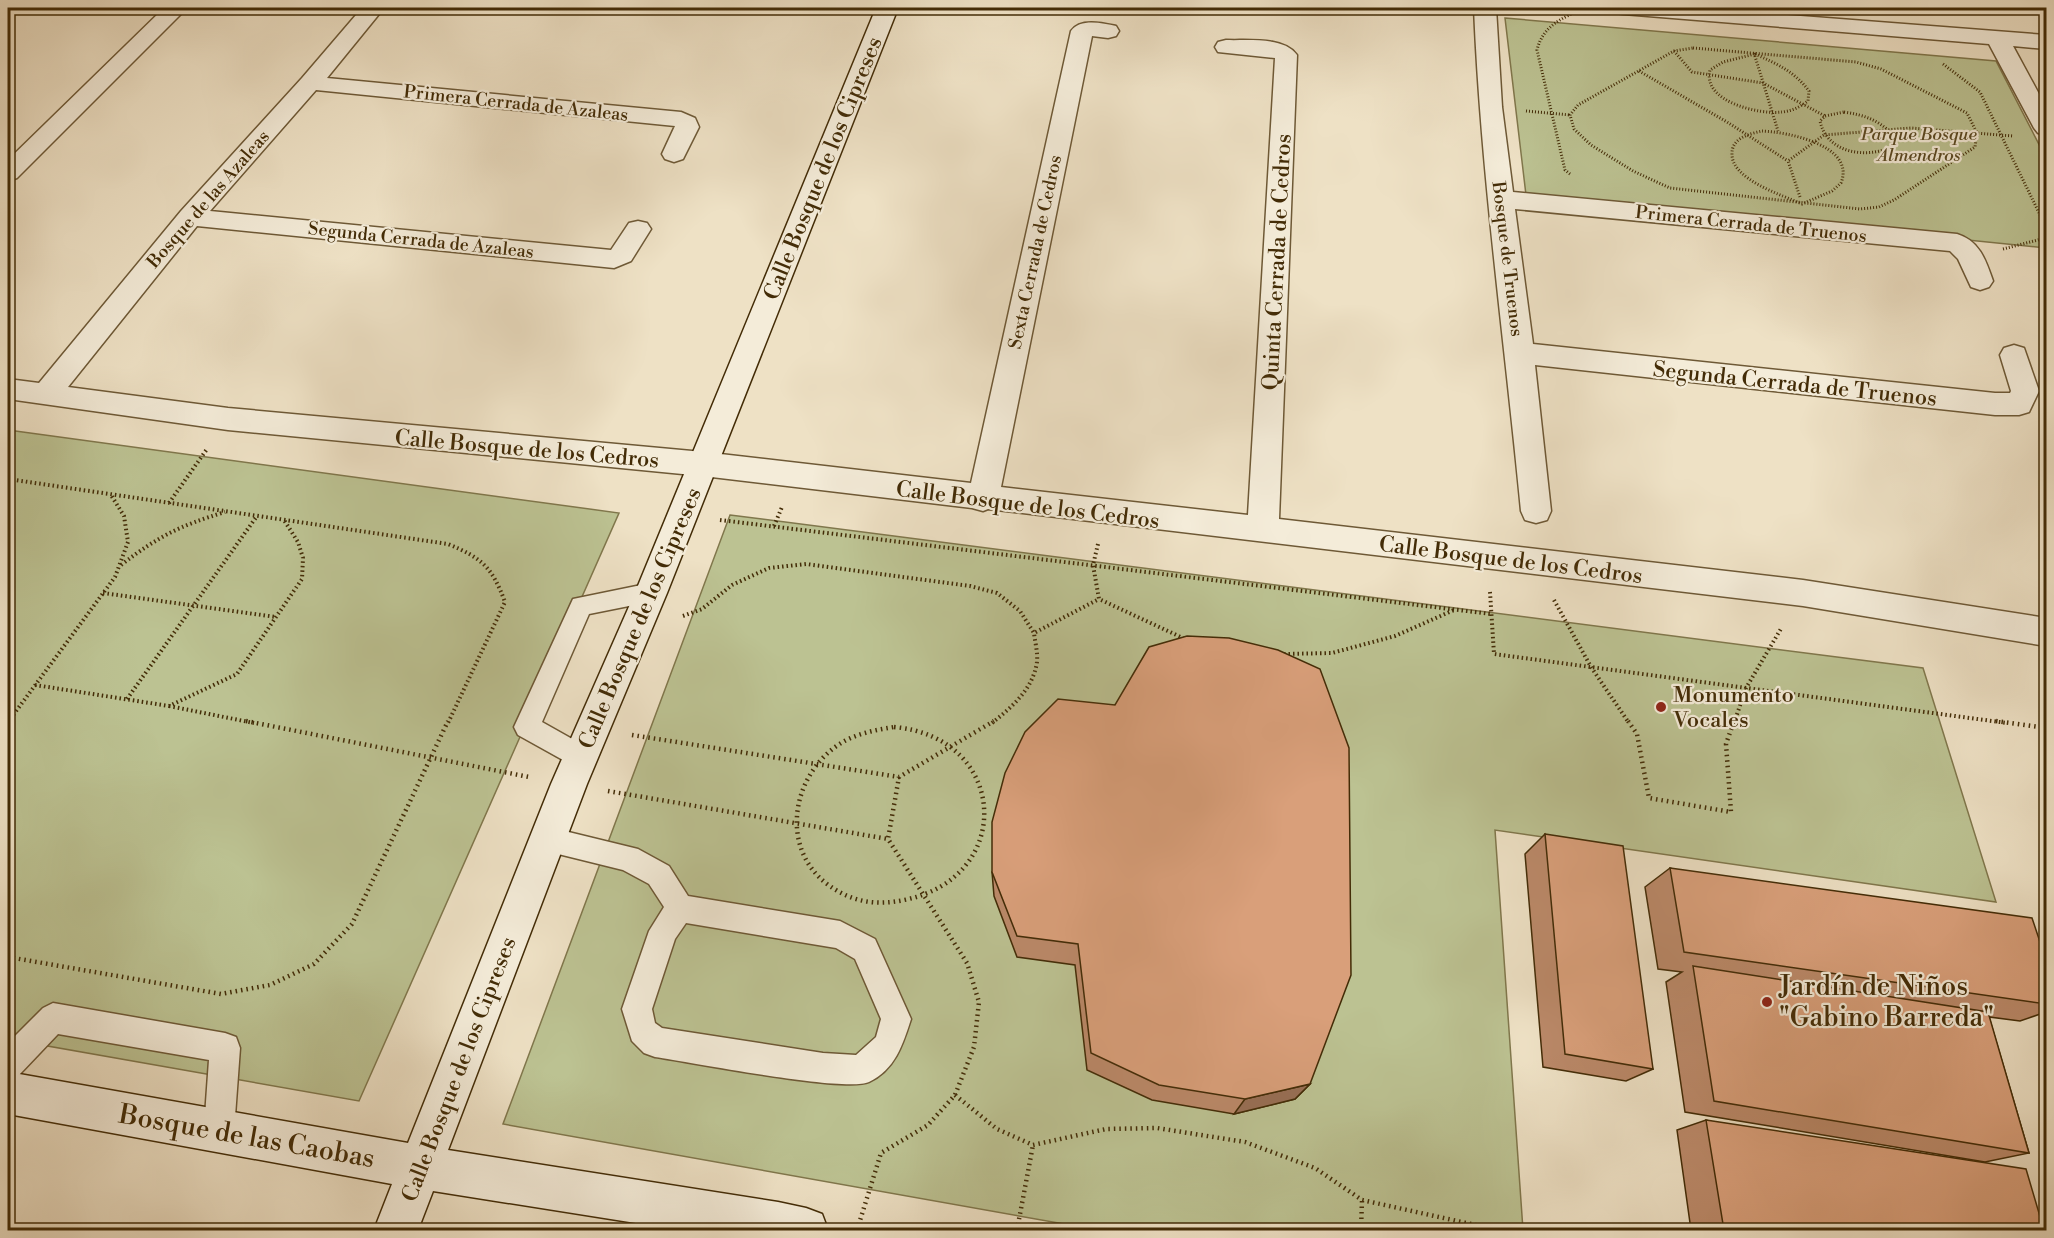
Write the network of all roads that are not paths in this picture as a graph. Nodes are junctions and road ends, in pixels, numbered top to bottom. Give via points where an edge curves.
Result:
1 (176, 8) edge
2 (373, 8) edge
3 (886, 8) edge
4 (1485, 8) edge
5 (1623, 8) edge
6 (1108, 31) dead end
7 (1997, 38) junction
8 (2046, 42) edge
9 (1226, 47) dead end
10 (310, 83) junction
11 (2046, 128) edge
12 (674, 154) dead end
13 (8, 172) edge
14 (1500, 200) junction
15 (190, 217) junction
16 (638, 229) dead end
17 (1980, 281) dead end
18 (1520, 353) junction
19 (2014, 355) dead end
20 (8, 389) edge
21 (46, 393) junction
22 (703, 464) junction
23 (983, 499) junction
24 (1536, 511) dead end
25 (1263, 531) junction
26 (651, 593) junction
27 (2046, 632) edge
28 (581, 757) junction
29 (548, 840) junction
30 (680, 908) junction
31 (8, 1064) edge
32 (8, 1093) edge
33 (219, 1131) junction
34 (419, 1167) junction
35 (396, 1230) edge
36 (806, 1230) edge

1 - 13 street
2 - 10 street, Bosque de las Azaleas
3 - 22 street, Calle Bosque de los Cipreses
4 - 14 street, Bosque de Truenos
5 - 7 street
6 - 23 street, Sexta Cerrada de Cedros via 1082,31
7 - 8 street
7 - 11 street
9 - 25 street, Quinta Cerrada de Cedros via 1277,50 1286,55
10 - 12 street, Primera Cerrada de Azaleas via 681,120 687,127
10 - 15 street, Bosque de las Azaleas
14 - 17 street, Primera Cerrada de Truenos via 1957,243 1970,255
14 - 18 street, Bosque de Truenos
15 - 16 street, Segunda Cerrada de Azaleas via 614,259 622,255
15 - 21 street, Bosque de las Azaleas
18 - 19 street, Segunda Cerrada de Truenos via 2019,404 2025,390
18 - 24 street, Bosque de Truenos
20 - 21 street, Calle Bosque de los Cedros
21 - 22 street, Calle Bosque de los Cedros via 228,419
22 - 23 street, Calle Bosque de los Cedros
22 - 26 street, Calle Bosque de los Cipreses
23 - 25 street, Calle Bosque de los Cedros
25 - 27 street, Calle Bosque de los Cedros via 1803,593
26 - 28 street, Calle Bosque de los Cipreses
26 - 28 lane via 581,606 527,727
28 - 29 street, Calle Bosque de los Cipreses
29 - 30 lane via 628,858 659,875
29 - 34 street, Calle Bosque de los Cipreses
30 - 30 lane via 663,931 637,1009 642,1031 655,1042 823,1068 862,1070 888,1046 896,1019 865,949 840,935
31 - 33 lane via 53,1018 225,1048
32 - 33 street, Bosque de las Caobas
33 - 34 street, Bosque de las Caobas
34 - 35 street, Calle Bosque de los Cipreses
34 - 36 street, Bosque de las Caobas

